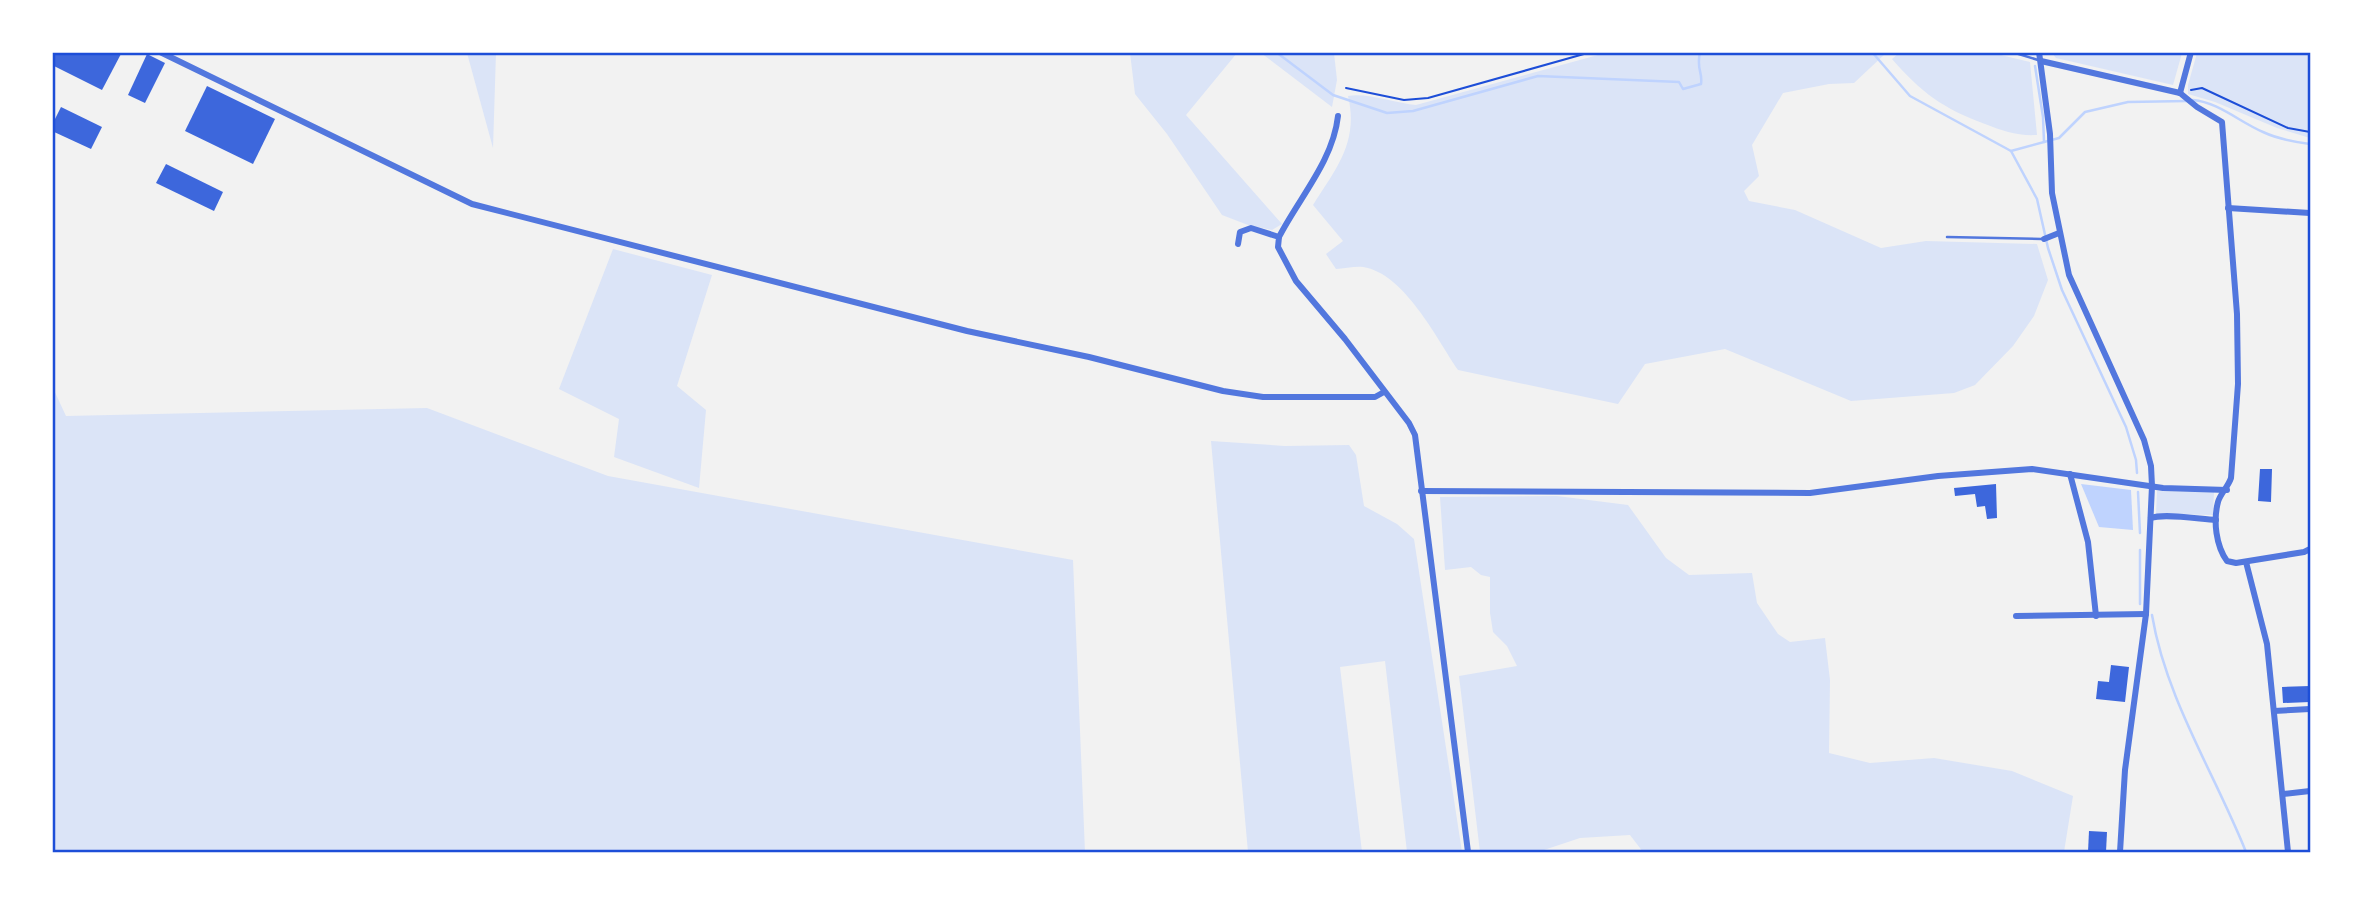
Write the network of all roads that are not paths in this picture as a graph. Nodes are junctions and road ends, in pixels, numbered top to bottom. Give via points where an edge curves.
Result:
1 (160, 52) edge
2 (2012, 52) edge
3 (2039, 52) edge
4 (2191, 52) edge
5 (2041, 61) junction
6 (2180, 93) junction
7 (1338, 116) dead end
8 (2228, 208) junction
9 (2311, 213) edge
10 (2056, 235) junction
11 (1279, 237) junction
12 (1947, 237) dead end
13 (2044, 239) joint
14 (1238, 244) dead end
15 (1384, 392) junction
16 (2070, 474) junction
17 (2152, 486) junction
18 (2227, 490) junction
19 (1421, 491) junction
20 (2151, 518) junction
21 (2216, 520) junction
22 (2311, 549) edge
23 (2246, 562) junction
24 (2146, 614) junction
25 (2016, 615) dead end
26 (2096, 616) junction
27 (2311, 709) edge
28 (2274, 712) junction
29 (2311, 791) edge
30 (2283, 794) junction
31 (1468, 852) edge
32 (2120, 852) edge
33 (2288, 852) edge

1 - 15 street via 472,204 967,331 1223,391 1263,397 1375,397
2 - 5 lane
3 - 5 street
4 - 6 street
5 - 6 street
5 - 10 street
6 - 8 street via 2222,122
7 - 11 street via 1326,157
8 - 9 street
8 - 18 street via 2238,384
10 - 13 street
10 - 17 street via 2068,275 2144,440
11 - 14 street via 1251,228 1240,232
11 - 15 street via 1278,247 1296,281
12 - 13 lane
15 - 19 street via 1415,435
16 - 17 street
16 - 19 street via 2032,469 1810,493
16 - 26 street via 2088,542
17 - 18 street
17 - 20 street
18 - 21 street via 2220,498
19 - 31 street
20 - 21 street via 2161,514
20 - 24 street
21 - 23 street via 2221,553 2227,561
22 - 23 street
23 - 28 street via 2267,644
24 - 26 street
24 - 32 street via 2125,770
25 - 26 street
27 - 28 street
28 - 30 street
29 - 30 street
30 - 33 street

